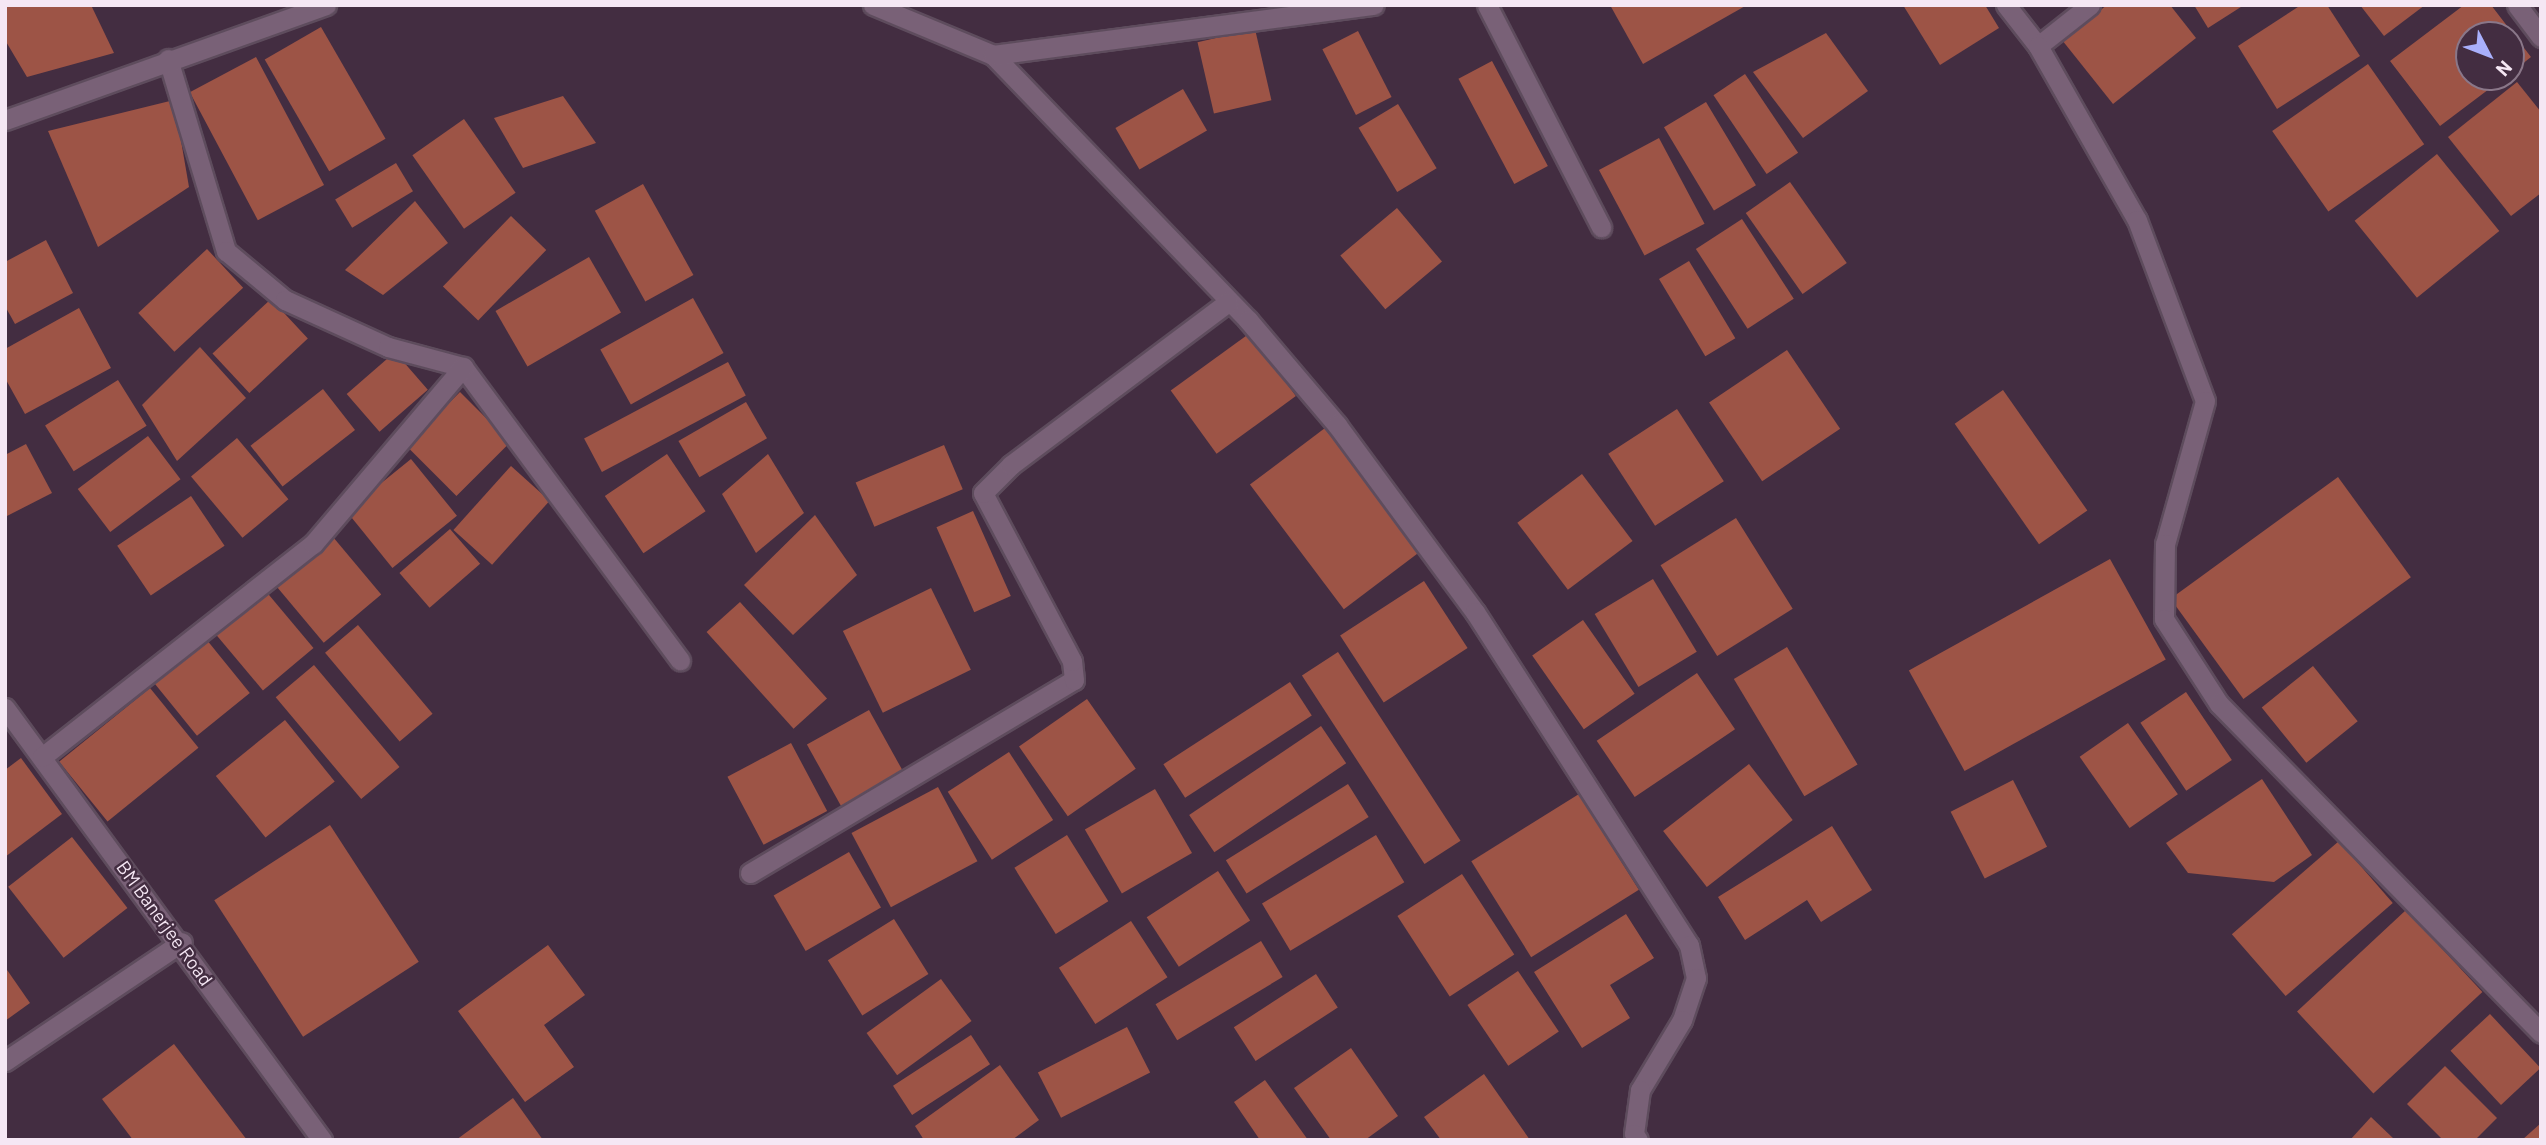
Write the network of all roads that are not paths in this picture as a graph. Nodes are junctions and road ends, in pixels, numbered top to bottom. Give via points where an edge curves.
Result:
1 (326, 5) edge
2 (873, 5) edge
3 (1374, 5) edge
4 (1487, 5) edge
5 (2006, 5) edge
6 (2090, 5) edge
7 (2517, 5) edge
8 (2541, 37) edge
9 (2038, 46) junction
10 (993, 55) junction
11 (169, 59) junction
12 (5, 120) edge
13 (1601, 227) dead end
14 (1228, 302) junction
15 (463, 367) junction
16 (680, 660) dead end
17 (5, 708) edge
18 (42, 757) junction
19 (750, 873) dead end
20 (182, 942) junction
21 (2541, 1033) edge
22 (5, 1061) edge
23 (322, 1140) edge
24 (1638, 1140) edge

1 - 11 street
2 - 10 street
3 - 10 street
4 - 13 street
5 - 9 street
6 - 9 street
7 - 8 street
9 - 21 street via 2137,220 2205,401 2165,544 2164,619 2220,704
10 - 14 street
11 - 12 street
11 - 15 street via 226,251 285,300 388,347
14 - 19 street via 1011,465 983,494 1072,661 1074,680
14 - 24 street via 1337,425 1475,612 1689,945 1696,978 1682,1020 1640,1090 1634,1134
15 - 16 street
15 - 18 street via 313,544
17 - 18 street, BM Banerjee Road
18 - 20 street, BM Banerjee Road
20 - 22 street
20 - 23 street, BM Banerjee Road via 263,1066

